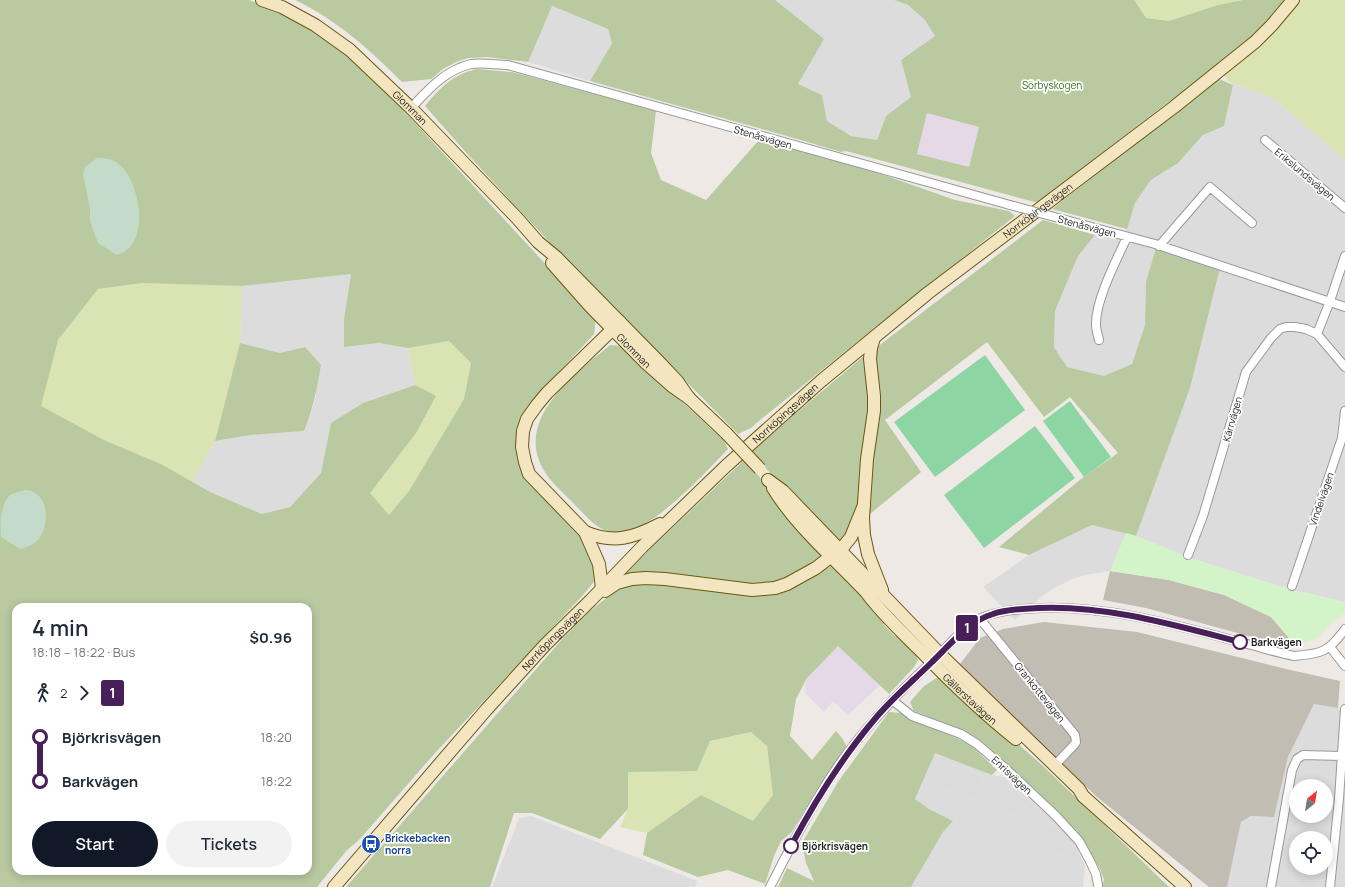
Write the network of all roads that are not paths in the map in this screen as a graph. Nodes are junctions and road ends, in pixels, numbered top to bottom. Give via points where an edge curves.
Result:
1 (262, 0) edge
2 (1293, 0) edge
3 (411, 108) junction
4 (1265, 140) dead end
5 (1345, 208) edge
6 (1252, 223) dead end
7 (1127, 237) junction
8 (1159, 246) junction
9 (1345, 256) edge
10 (1330, 302) junction
11 (1345, 307) edge
12 (616, 326) junction
13 (1317, 334) junction
14 (874, 338) junction
15 (1098, 340) dead end
16 (1345, 367) edge
17 (1345, 411) edge
18 (864, 505) junction
19 (670, 518) junction
20 (585, 532) junction
21 (835, 553) junction
22 (1188, 555) dead end
23 (1292, 586) dead end
24 (602, 588) junction
25 (591, 600) junction
26 (890, 602) junction
27 (980, 619) junction
28 (1345, 629) edge
29 (1330, 647) junction
30 (936, 658) junction
31 (1345, 666) edge
32 (892, 700) junction
33 (1345, 709) edge
34 (1342, 756) junction
35 (1054, 766) junction
36 (1083, 796) junction
37 (1098, 886) dead end
38 (334, 887) edge
39 (770, 887) edge
40 (1185, 887) edge
41 (1271, 887) edge
42 (1330, 887) edge

1 - 3 main road, Glomman via 315,24 371,68
2 - 14 main road, Norrköpingsvägen via 1255,42 1174,107 928,292
3 - 7 street, Stenåsvägen, bridge via 435,83 452,71 471,64 508,65
3 - 12 main road, Glomman via 538,242 568,282
4 - 5 street, Erikslundsvägen
6 - 8 street via 1210,187
7 - 8 street, Stenåsvägen
7 - 15 street, Stenåsvägen via 1106,284 1098,312
8 - 10 street, Stenåsvägen
9 - 10 street
10 - 11 street, Stenåsvägen
10 - 13 street
12 - 20 main road via 547,393 527,419 523,431 522,447 530,474
12 - 21 main road, Glomman, bridge via 657,374 689,398 726,433 768,480 784,491
13 - 16 street
13 - 22 street, Kärrvägen via 1306,328 1286,326 1280,329 1246,372 1209,496
14 - 18 main road via 870,359 874,411
14 - 19 main road, Norrköpingsvägen via 776,420
17 - 23 street, Vindelvägen via 1342,438
18 - 21 main road via 851,537
18 - 26 main road via 864,535 868,554 880,586
19 - 20 main road via 641,534 625,538 608,539
19 - 24 main road, Norrköpingsvägen
20 - 24 main road via 599,564
21 - 25 main road via 800,577 775,588 752,590 646,578 617,583
21 - 26 main road, Gällerstavägen
21 - 30 main road, Gällerstavägen
24 - 25 main road, Norrköpingsvägen
25 - 38 main road, Norrköpingsvägen via 545,645 486,710
26 - 30 main road, Gällerstavägen
27 - 29 street via 994,613 1014,610 1098,610 1133,615 1294,656 1319,652
27 - 30 street
27 - 35 street, Grankottevägen via 1075,735 1074,745
28 - 29 street
29 - 31 street
30 - 32 street
30 - 35 main road, Gällerstavägen
30 - 36 main road, Gällerstavägen via 973,702 1044,763 1074,793
32 - 37 street, Enrisvägen via 912,716 961,734 1005,768 1079,841 1096,874
32 - 39 street via 827,782
33 - 34 street
34 - 41 street via 1303,755 1296,759
34 - 42 street
35 - 36 main road, Gällerstavägen
36 - 40 main road, Gällerstavägen

